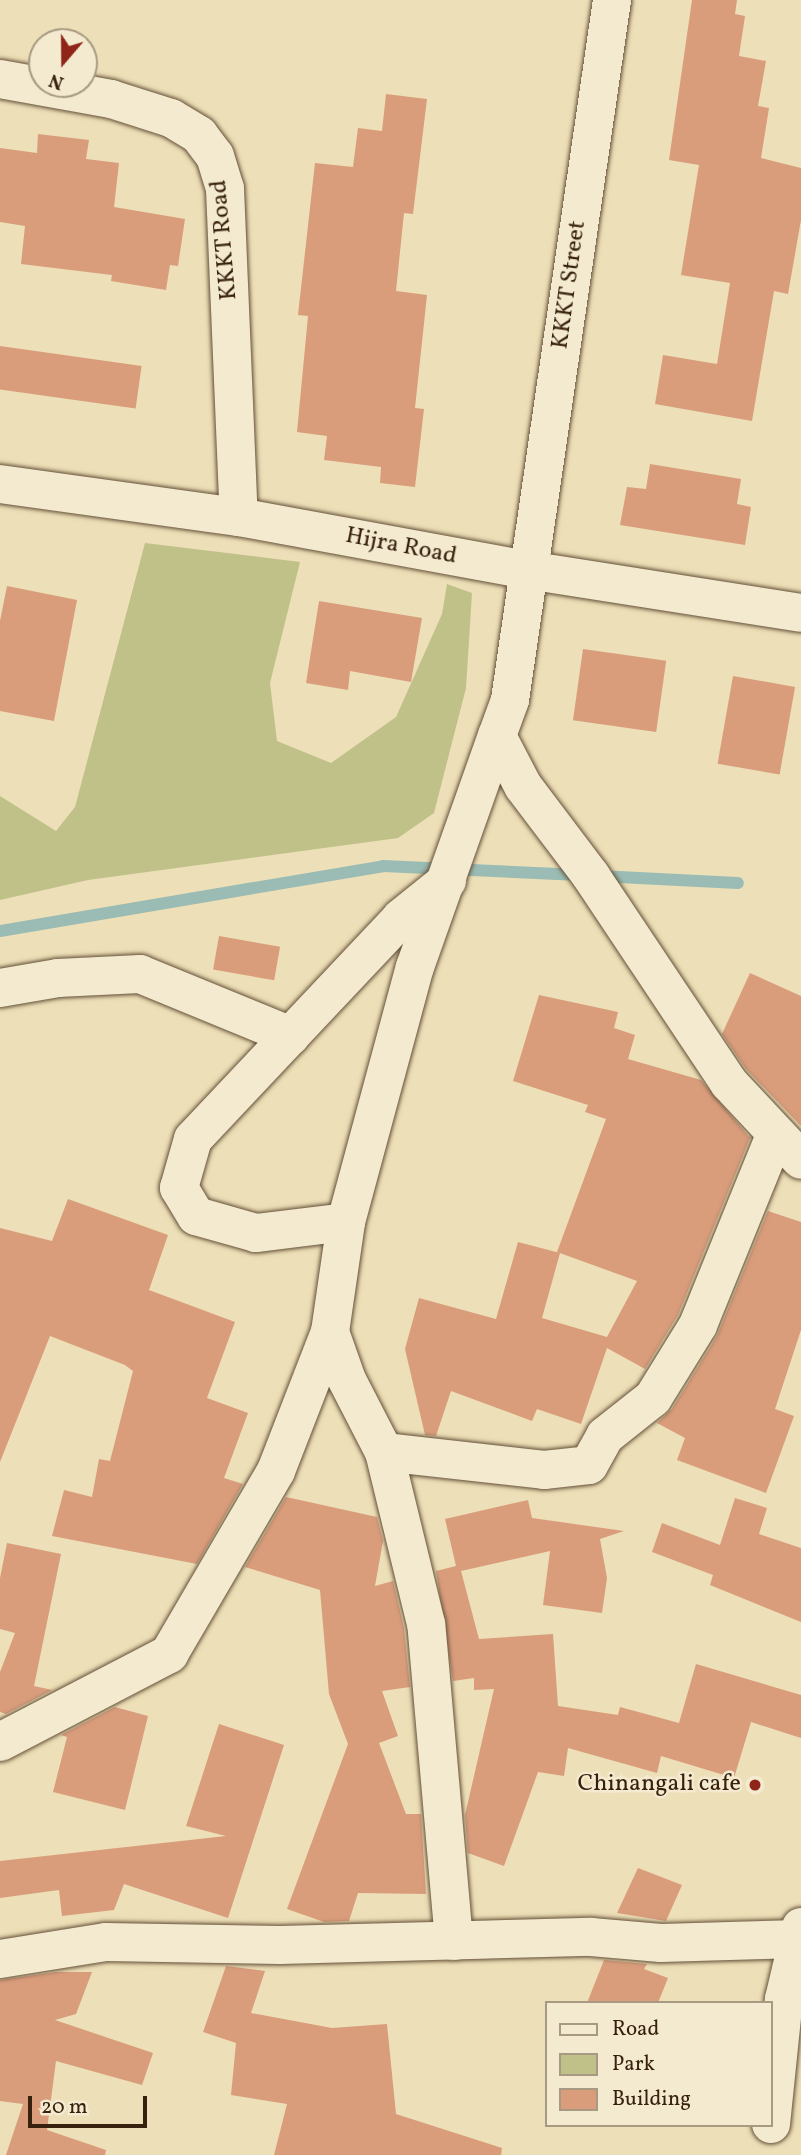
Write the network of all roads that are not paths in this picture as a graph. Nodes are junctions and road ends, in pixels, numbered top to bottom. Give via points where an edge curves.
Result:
1 (612, 0) edge
2 (0, 79) edge
3 (0, 484) edge
4 (239, 517) junction
5 (527, 570) junction
6 (800, 602) edge
7 (497, 736) junction
8 (449, 880) junction
9 (0, 988) edge
10 (291, 1035) junction
11 (788, 1147) edge
12 (346, 1222) junction
13 (330, 1332) junction
14 (384, 1452) junction
15 (0, 1742) edge
16 (454, 1941) junction
17 (799, 1945) edge
18 (0, 1959) edge
19 (773, 2111) edge
20 (771, 2127) edge
21 (768, 2155) edge

1 - 5 street, KKKT Street
2 - 4 street, KKKT Road via 111,99 171,118 199,135 215,156 225,189
3 - 4 street, Hijra Road
4 - 5 street, Hijra Road
5 - 6 street, Hijra Road
5 - 7 street, KKKT Street via 510,700
7 - 8 street, KKKT Street
7 - 11 street via 523,786 591,876 729,1083
8 - 10 street via 401,918
8 - 12 street, KKKT Street via 415,967
9 - 10 street via 58,978 140,974
10 - 12 street via 193,1139 178,1188 196,1216 256,1233
11 - 14 street via 698,1325 653,1398 605,1436 589,1465 544,1470
12 - 13 street, KKKT Street
13 - 14 street via 347,1380
13 - 15 street via 276,1471 169,1654
14 - 16 street via 426,1623
16 - 17 street
16 - 18 street via 106,1942
17 - 19 street
20 - 21 street

